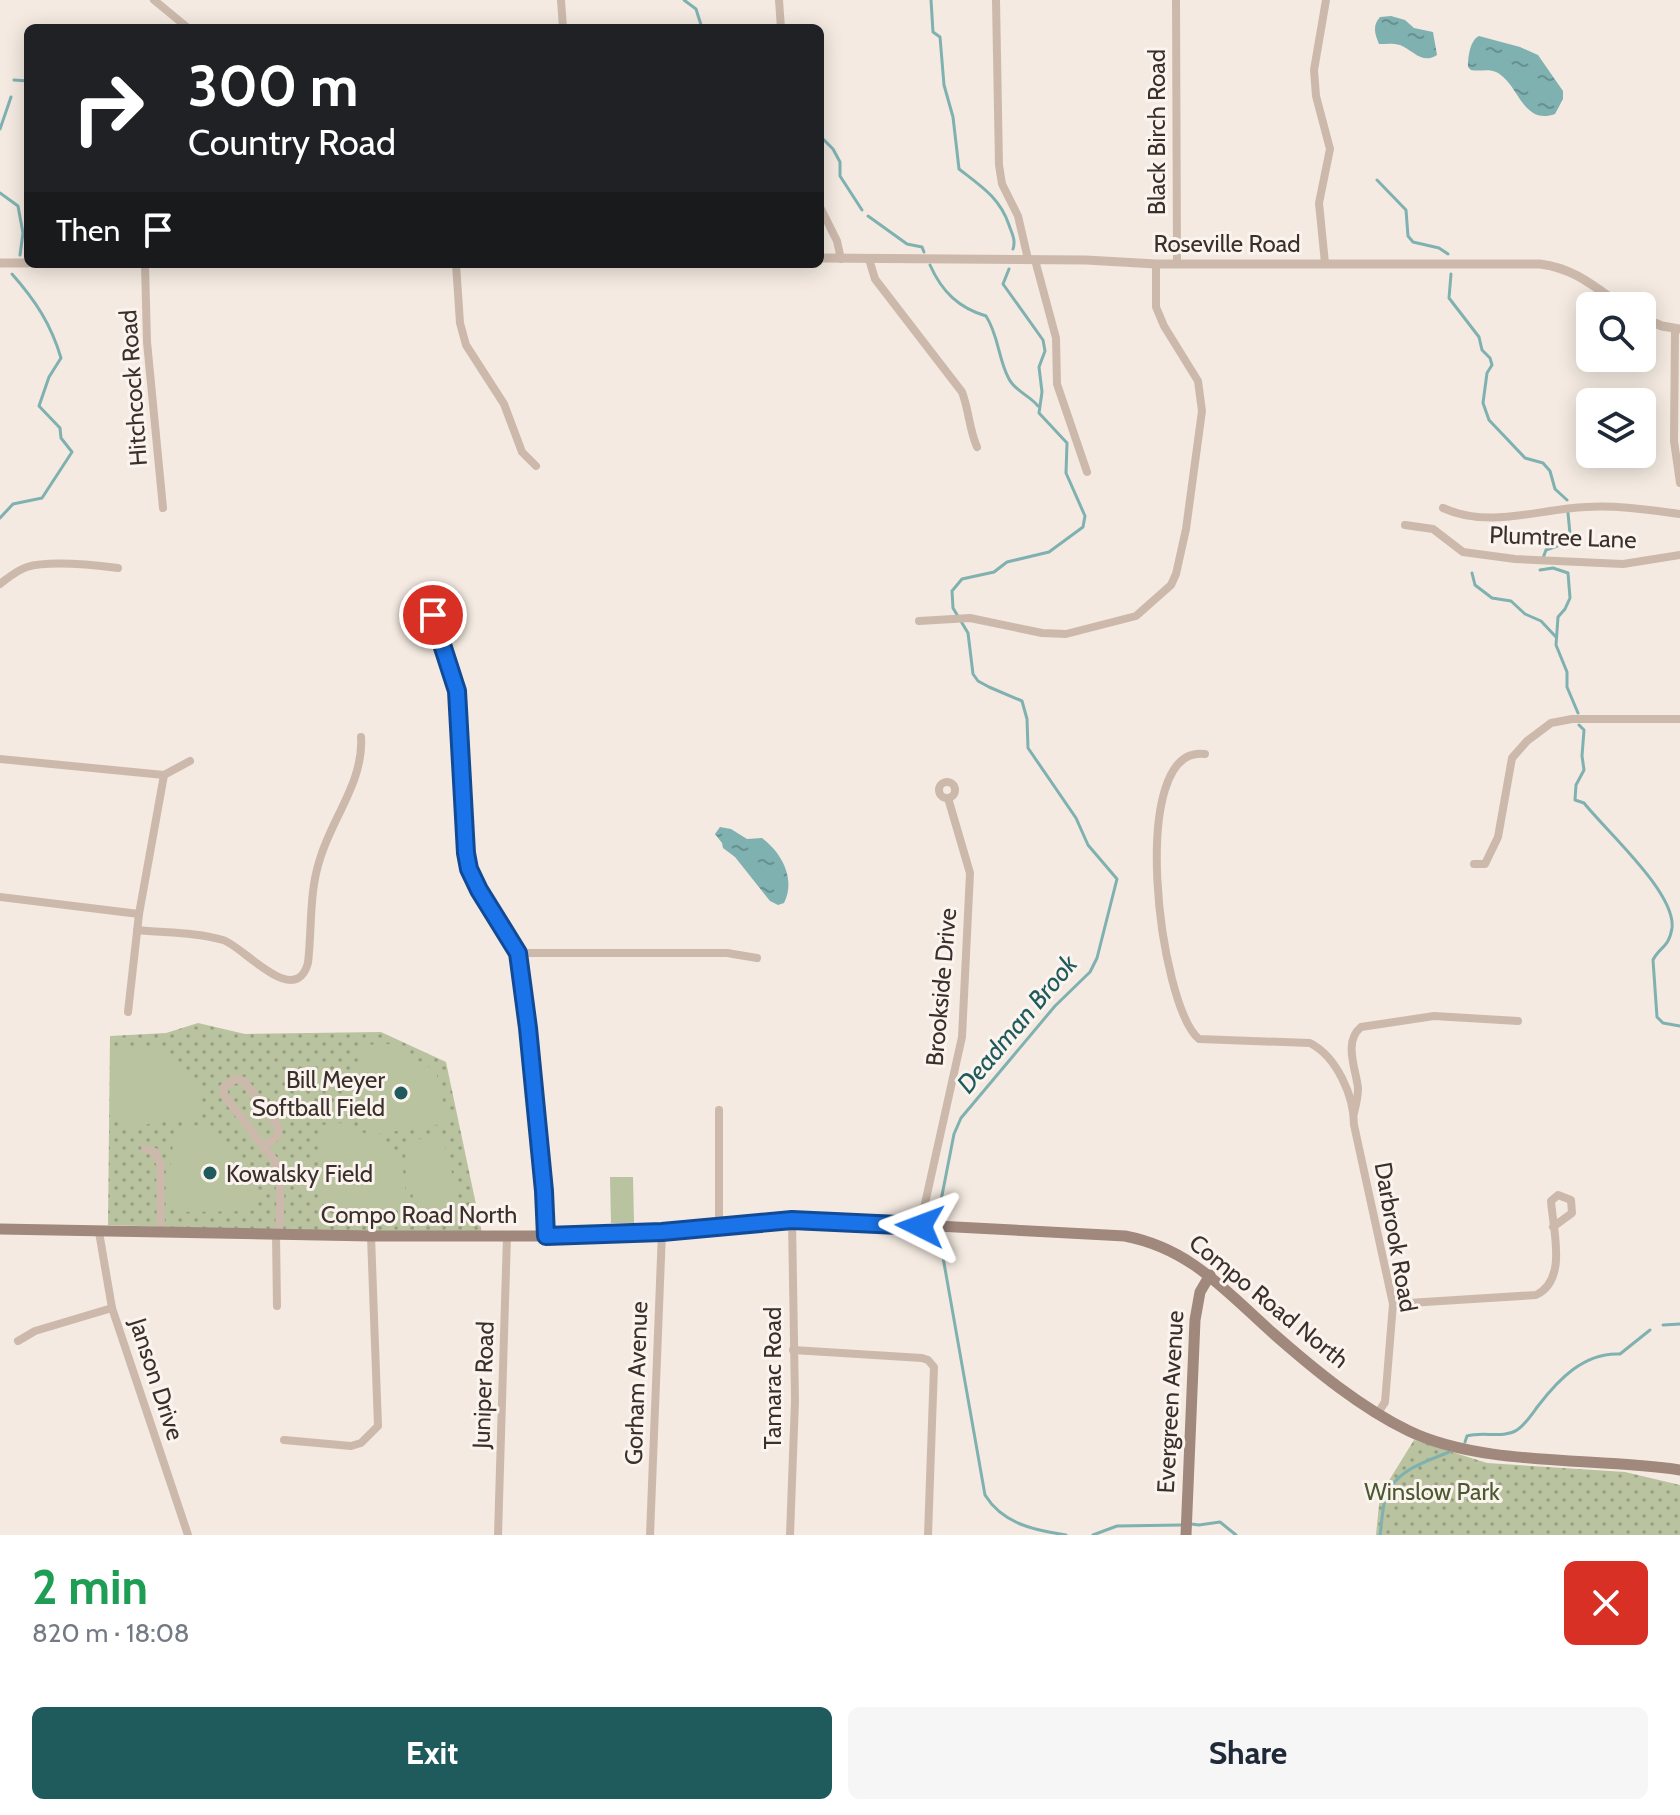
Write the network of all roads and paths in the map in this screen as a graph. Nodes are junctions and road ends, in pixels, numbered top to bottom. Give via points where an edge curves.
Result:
1 (154, 0) edge
2 (561, 0) edge
3 (779, 0) edge
4 (996, 0) edge
5 (1176, 0) edge
6 (1326, 0) edge
7 (183, 24) edge
8 (563, 24) edge
9 (781, 24) edge
10 (824, 215) edge
11 (824, 258) edge
12 (841, 259) junction
13 (869, 259) junction
14 (1032, 260) junction
15 (0, 263) edge
16 (24, 263) edge
17 (1325, 263) junction
18 (1156, 264) junction
19 (1177, 264) junction
20 (145, 268) edge
21 (456, 268) edge
22 (1602, 292) edge
23 (1656, 322) edge
24 (1678, 329) edge
25 (977, 447) dead end
26 (536, 466) dead end
27 (1087, 472) dead end
28 (1679, 477) edge
29 (163, 508) dead end
30 (1443, 508) dead end
31 (1680, 514) edge
32 (1405, 525) dead end
33 (1680, 555) edge
34 (118, 568) dead end
35 (0, 584) edge
36 (919, 621) dead end
37 (438, 632) dead end
38 (1680, 719) edge
39 (361, 737) dead end
40 (1205, 754) dead end
41 (0, 759) edge
42 (190, 761) dead end
43 (164, 775) junction
44 (948, 798) dead end
45 (1474, 864) dead end
46 (0, 897) edge
47 (139, 914) junction
48 (137, 930) junction
49 (518, 953) junction
50 (757, 958) dead end
51 (128, 1012) dead end
52 (1518, 1021) dead end
53 (719, 1110) dead end
54 (1354, 1114) junction
55 (264, 1147) junction
56 (145, 1149) dead end
57 (792, 1220) junction
58 (719, 1226) junction
59 (931, 1226) junction
60 (1553, 1227) dead end
61 (0, 1229) edge
62 (99, 1232) junction
63 (662, 1232) junction
64 (161, 1233) junction
65 (278, 1235) junction
66 (371, 1236) junction
67 (507, 1236) junction
68 (546, 1236) junction
69 (1210, 1275) junction
70 (1393, 1304) junction
71 (277, 1306) dead end
72 (112, 1308) junction
73 (18, 1341) dead end
74 (793, 1350) junction
75 (1378, 1413) junction
76 (284, 1440) dead end
77 (1680, 1470) edge
78 (188, 1535) edge
79 (498, 1535) edge
80 (650, 1535) edge
81 (790, 1535) edge
82 (928, 1535) edge
83 (1186, 1535) edge

1 - 7 street
2 - 8 street
3 - 9 street
4 - 14 street via 999,165
5 - 19 street, Black Birch Road
6 - 17 street via 1314,70 1330,149 1319,203
10 - 12 street
11 - 12 street, Roseville Road
12 - 13 street, Roseville Road
13 - 14 street, Roseville Road
13 - 25 street via 875,279 962,392
14 - 18 street, Roseville Road
14 - 27 street via 1056,338 1057,384
15 - 16 street
17 - 19 street, Roseville Road
17 - 22 street, Roseville Road via 1540,264 1575,273
18 - 19 street, Roseville Road
18 - 36 street via 1156,307 1198,381 1202,411 1173,580 1127,620 1066,634 992,621
20 - 29 street, Hitchcock Road
21 - 26 street via 466,345 504,404 522,452
23 - 24 street
24 - 28 street via 1674,441
30 - 31 street via 1487,518 1600,506
32 - 33 street, Plumtree Lane via 1433,529 1463,552 1515,559 1623,564
34 - 35 street via 32,565
37 - 49 street via 457,691 469,869
38 - 45 street via 1551,723 1515,752 1495,846 1485,864
39 - 48 street via 358,768 319,859 306,972 292,979 274,975 228,941 209,936
40 - 54 street, Darbrook Road via 1185,758 1163,788 1156,849 1160,916 1188,1024 1206,1041 1310,1043 1345,1084
41 - 43 street
42 - 43 street
43 - 47 street
44 - 59 street, Brookside Drive via 970,873 962,1037
46 - 47 street
47 - 48 street
48 - 51 street
49 - 50 street via 727,953
49 - 68 street
52 - 54 street, Darbrook Road via 1434,1016 1361,1027 1352,1042 1358,1098
53 - 58 street
54 - 70 street, Darbrook Road
55 - 55 street via 224,1095 224,1087 235,1079 244,1081 278,1126 278,1135
55 - 65 street via 281,1183
56 - 64 street via 155,1152 160,1163
57 - 58 main road, Compo Road North
57 - 59 main road, Compo Road North
57 - 74 street, Tamarac Road
58 - 63 main road, Compo Road North
59 - 69 main road, Compo Road North via 1125,1236 1173,1250
60 - 70 street via 1554,1277 1536,1295
61 - 62 main road, Compo Road North
62 - 64 main road, Compo Road North
62 - 72 street, Janson Drive
63 - 68 main road, Compo Road North
63 - 80 street, Gorham Avenue
64 - 65 main road, Compo Road North
65 - 66 main road, Compo Road North
65 - 71 street
66 - 67 main road, Compo Road North
66 - 76 street via 378,1426 351,1446
67 - 68 main road, Compo Road North
67 - 79 street, Juniper Road
69 - 75 main road, Compo Road North via 1291,1349
69 - 83 main road, Evergreen Avenue via 1196,1311
70 - 75 street, Darbrook Road via 1385,1402
72 - 73 street
72 - 78 street, Janson Drive
74 - 81 street, Tamarac Road
74 - 82 street via 922,1358 934,1367
75 - 77 main road, Compo Road North via 1418,1435 1467,1449

